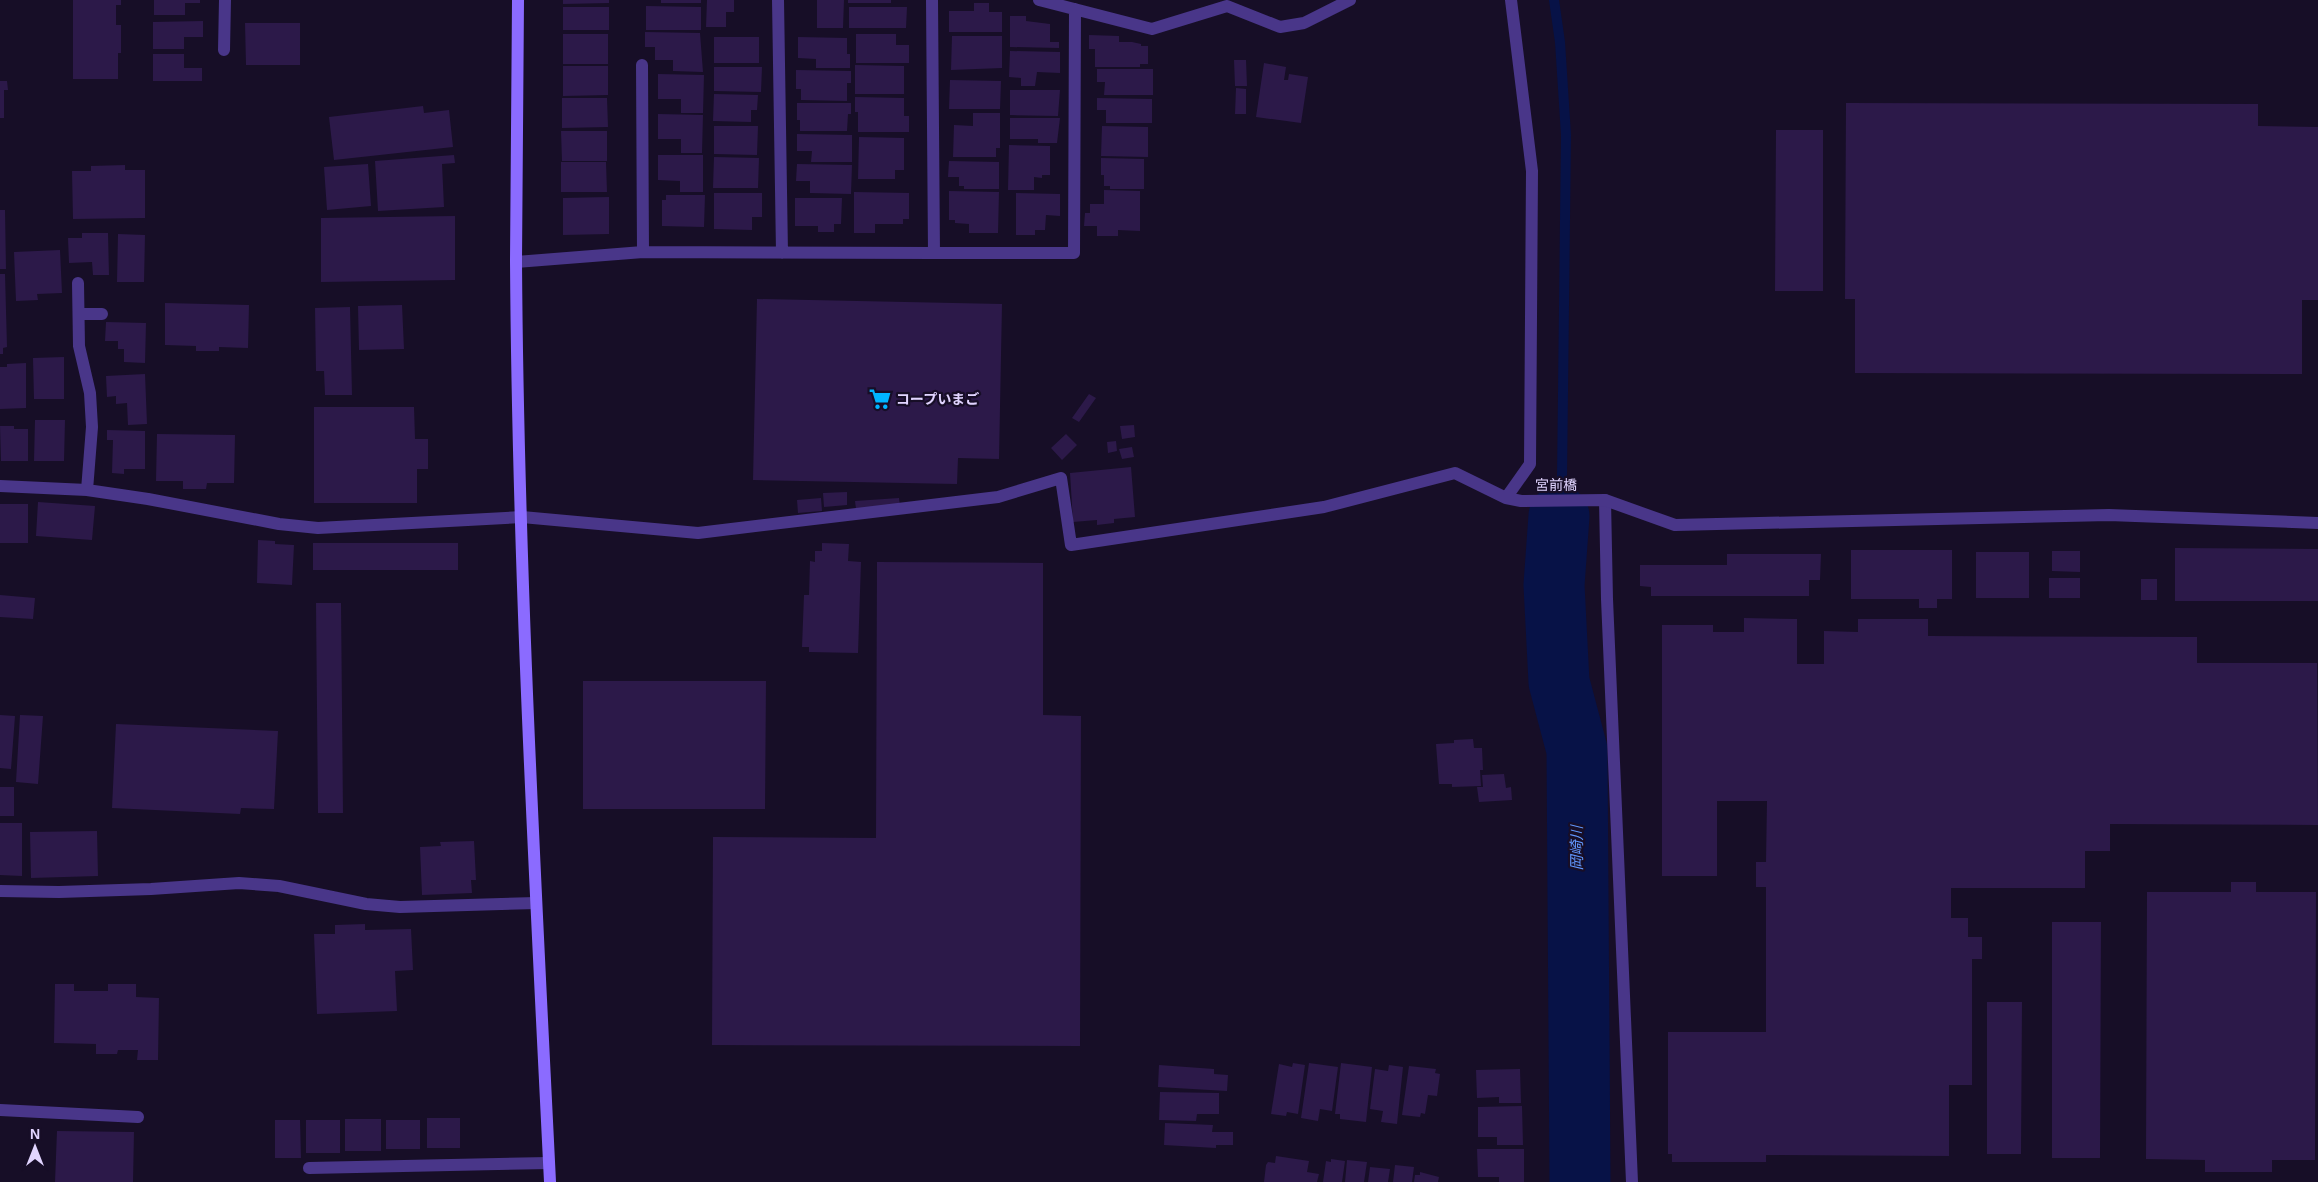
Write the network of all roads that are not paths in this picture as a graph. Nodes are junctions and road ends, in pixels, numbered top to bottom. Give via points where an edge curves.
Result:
1 (225, 0) edge
2 (518, 0) edge
3 (778, 0) edge
4 (932, 0) edge
5 (1039, 0) edge
6 (1350, 0) edge
7 (1511, 0) edge
8 (1075, 9) junction
9 (224, 50) dead end
10 (642, 65) dead end
11 (643, 252) junction
12 (782, 253) junction
13 (934, 253) junction
14 (516, 262) junction
15 (78, 283) dead end
16 (79, 314) junction
17 (102, 314) dead end
18 (0, 486) edge
19 (87, 490) junction
20 (1506, 498) junction
21 (1605, 500) junction
22 (522, 517) junction
23 (2318, 523) edge
24 (0, 891) edge
25 (536, 903) junction
26 (0, 1110) edge
27 (138, 1117) dead end
28 (549, 1163) junction
29 (309, 1168) dead end
30 (550, 1182) edge
31 (1632, 1182) edge

1 - 9 street
2 - 14 street
3 - 12 street
4 - 13 street
5 - 8 street
6 - 8 street via 1304,23 1280,26 1227,6 1152,29
7 - 20 street via 1532,171 1530,464
8 - 13 street via 1074,253
10 - 11 street
11 - 12 street
11 - 14 street
12 - 13 street
14 - 22 street
15 - 16 street
16 - 17 street
16 - 19 street via 79,346 86,370 92,419
18 - 19 street
19 - 22 street via 318,528
20 - 21 street, 宮前橋 via 1521,501
20 - 22 street, 宮前橋 via 1455,473 1324,507 1071,545 1061,478 998,497 698,533
21 - 23 street via 1675,526 2109,515
21 - 31 street
22 - 25 street
24 - 25 street via 151,889 240,883 279,886 366,904 400,907
25 - 28 street
26 - 27 street
28 - 29 street
28 - 30 street

